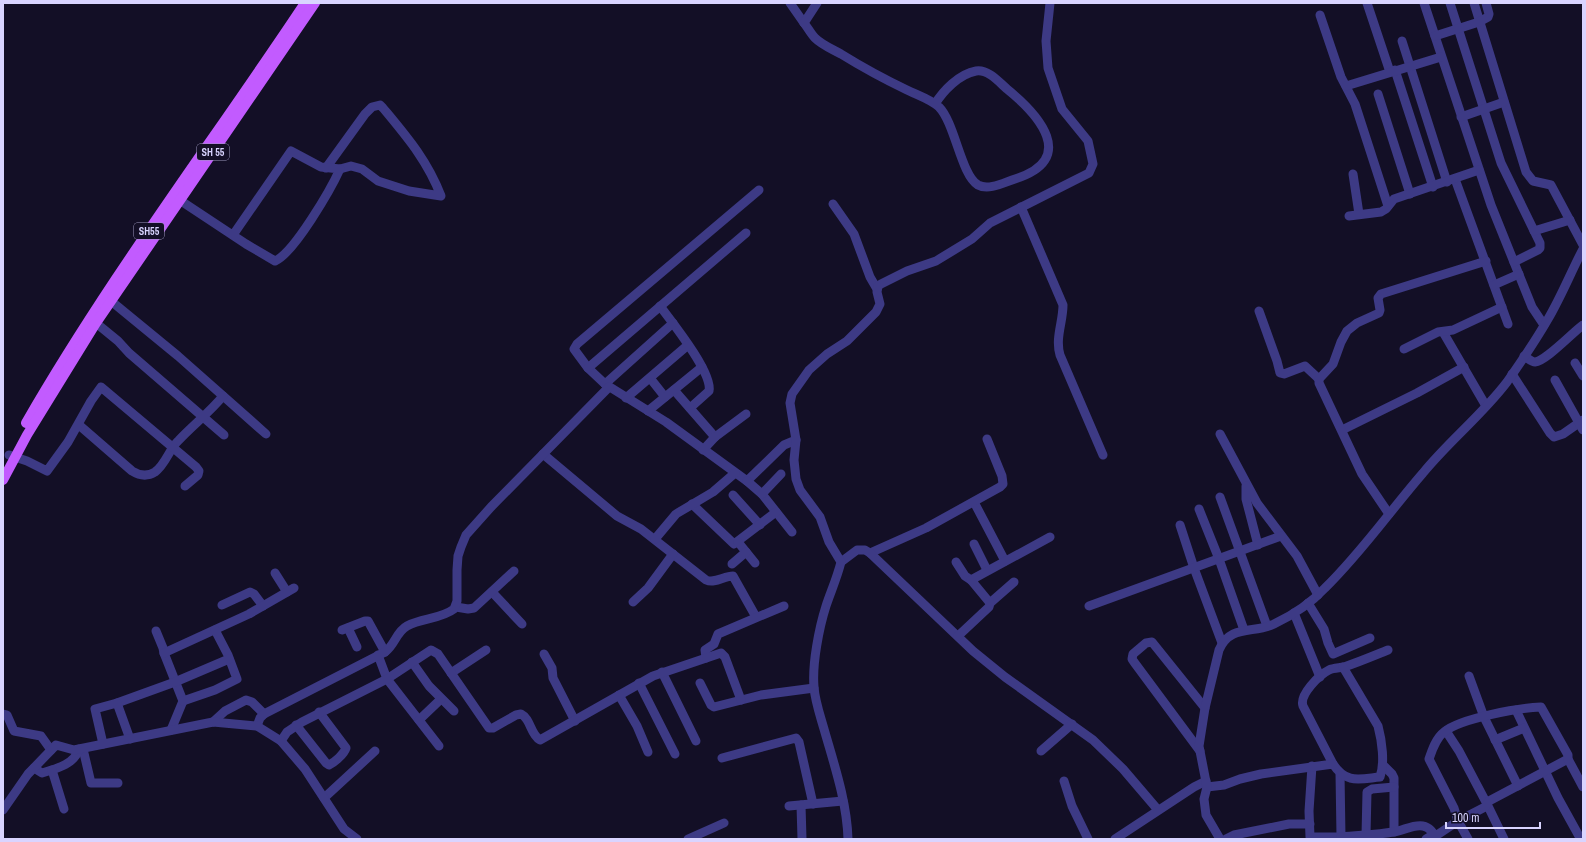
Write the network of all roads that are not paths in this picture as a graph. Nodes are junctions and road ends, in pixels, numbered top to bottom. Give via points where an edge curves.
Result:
1 (305, 3) edge
2 (315, 3) edge
3 (790, 3) edge
4 (817, 3) edge
5 (1050, 3) edge
6 (1367, 3) edge
7 (1424, 3) edge
8 (1450, 3) edge
9 (1474, 3) edge
10 (1486, 3) edge
11 (1320, 15) dead end
12 (1479, 22) junction
13 (804, 23) junction
14 (1457, 28) junction
15 (1435, 36) junction
16 (1402, 41) dead end
17 (1441, 57) junction
18 (1410, 66) junction
19 (1393, 71) junction
20 (1346, 86) junction
21 (1378, 94) dead end
22 (1504, 102) junction
23 (935, 104) junction
24 (1483, 109) junction
25 (237, 110) junction
26 (1461, 117) junction
27 (326, 168) junction
28 (340, 169) junction
29 (1479, 170) junction
30 (1353, 174) dead end
31 (1451, 180) junction
32 (1433, 187) junction
33 (759, 190) dead end
34 (1410, 194) junction
35 (177, 198) junction
36 (833, 204) dead end
37 (1388, 206) junction
38 (1021, 207) junction
39 (1359, 214) junction
40 (1349, 216) dead end
41 (1570, 220) junction
42 (1534, 231) junction
43 (746, 233) dead end
44 (233, 235) junction
45 (1583, 245) edge
46 (1583, 248) edge
47 (1486, 261) junction
48 (1514, 262) junction
49 (1519, 274) junction
50 (1494, 284) junction
51 (878, 294) junction
52 (111, 300) junction
53 (660, 306) junction
54 (1502, 307) junction
55 (1259, 311) dead end
56 (96, 323) junction
57 (673, 323) junction
58 (1508, 324) dead end
59 (1583, 324) edge
60 (1544, 325) junction
61 (1443, 332) junction
62 (688, 345) junction
63 (1404, 349) dead end
64 (1524, 356) junction
65 (1575, 363) dead end
66 (702, 367) junction
67 (1464, 367) junction
68 (588, 368) junction
69 (1512, 374) junction
70 (1583, 376) edge
71 (650, 378) junction
72 (1319, 379) junction
73 (1555, 380) dead end
74 (607, 386) junction
75 (674, 390) junction
76 (224, 396) junction
77 (665, 397) junction
78 (626, 398) junction
79 (1486, 406) junction
80 (690, 408) junction
81 (648, 411) junction
82 (746, 414) dead end
83 (202, 418) junction
84 (1582, 424) edge
85 (78, 425) junction
86 (1342, 430) junction
87 (266, 434) dead end
88 (1220, 434) dead end
89 (224, 435) dead end
90 (715, 438) junction
91 (987, 439) dead end
92 (792, 441) junction
93 (173, 447) junction
94 (703, 450) junction
95 (543, 454) junction
96 (1103, 455) dead end
97 (12, 456) junction
98 (3, 465) edge
99 (735, 473) junction
100 (781, 474) dead end
101 (3, 480) edge
102 (747, 481) junction
103 (1246, 484) junction
104 (185, 486) dead end
105 (762, 494) junction
106 (733, 495) dead end
107 (1220, 497) dead end
108 (974, 502) junction
109 (692, 504) junction
110 (1200, 509) dead end
111 (776, 512) junction
112 (1388, 514) junction
113 (760, 524) junction
114 (1180, 525) dead end
115 (792, 532) dead end
116 (1281, 536) junction
117 (1050, 537) dead end
118 (655, 539) junction
119 (738, 542) junction
120 (974, 544) dead end
121 (1258, 545) junction
122 (746, 552) junction
123 (1239, 552) junction
124 (870, 553) junction
125 (673, 554) junction
126 (1219, 559) junction
127 (1004, 561) junction
128 (841, 562) junction
129 (956, 562) dead end
130 (755, 563) dead end
131 (732, 564) dead end
132 (1194, 568) junction
133 (987, 570) junction
134 (514, 571) dead end
135 (275, 573) dead end
136 (971, 580) junction
137 (1014, 582) dead end
138 (492, 592) junction
139 (1318, 595) junction
140 (633, 602) dead end
141 (990, 603) junction
142 (1308, 603) junction
143 (222, 605) dead end
144 (263, 606) junction
145 (784, 606) dead end
146 (1089, 606) dead end
147 (456, 607) junction
148 (1294, 613) junction
149 (756, 617) junction
150 (522, 624) dead end
151 (1267, 626) junction
152 (215, 630) junction
153 (1244, 630) junction
154 (156, 631) dead end
155 (958, 636) junction
156 (1370, 638) dead end
157 (1222, 643) junction
158 (357, 647) dead end
159 (486, 650) dead end
160 (1388, 650) dead end
161 (164, 653) junction
162 (382, 653) junction
163 (544, 654) dead end
164 (706, 658) junction
165 (229, 659) junction
166 (412, 662) junction
167 (1343, 667) junction
168 (662, 672) junction
169 (451, 673) junction
170 (1468, 676) dead end
171 (1320, 677) junction
172 (387, 679) junction
173 (175, 682) junction
174 (639, 683) junction
175 (700, 683) dead end
176 (814, 688) junction
177 (619, 695) junction
178 (441, 699) junction
179 (741, 700) junction
180 (183, 701) junction
181 (117, 703) junction
182 (1205, 708) junction
183 (1516, 710) junction
184 (454, 711) dead end
185 (319, 712) junction
186 (3, 714) edge
187 (264, 714) junction
188 (1484, 717) junction
189 (418, 720) junction
190 (575, 721) junction
191 (213, 722) junction
192 (1072, 724) junction
193 (296, 725) junction
194 (257, 726) junction
195 (1524, 728) junction
196 (171, 730) junction
197 (1446, 731) junction
198 (130, 739) junction
199 (1495, 740) junction
200 (696, 741) dead end
201 (281, 742) junction
202 (103, 744) junction
203 (439, 746) dead end
204 (81, 749) junction
205 (52, 750) junction
206 (375, 751) dead end
207 (1041, 751) dead end
208 (1200, 751) junction
209 (648, 752) dead end
210 (675, 754) dead end
211 (722, 758) dead end
212 (1568, 759) junction
213 (1333, 764) junction
214 (1383, 765) junction
215 (1312, 766) junction
216 (34, 768) junction
217 (52, 770) junction
218 (1546, 772) junction
219 (1340, 773) junction
220 (1064, 781) dead end
221 (118, 783) dead end
222 (1207, 784) junction
223 (1518, 786) junction
224 (1394, 787) junction
225 (1583, 787) edge
226 (324, 798) junction
227 (843, 801) junction
228 (813, 804) junction
229 (1487, 804) junction
230 (800, 805) junction
231 (789, 806) dead end
232 (64, 809) dead end
233 (3, 810) edge
234 (1158, 810) junction
235 (1458, 821) junction
236 (724, 823) dead end
237 (1310, 824) junction
238 (1394, 832) junction
239 (1366, 835) junction
240 (1436, 836) edge
241 (1579, 836) edge
242 (1346, 837) edge
243 (692, 838) edge
244 (1328, 838) edge
245 (357, 839) edge
246 (802, 839) edge
247 (848, 839) edge
248 (1088, 839) edge
249 (1115, 839) edge
250 (1220, 839) edge
251 (1226, 839) edge
252 (1426, 839) edge
253 (1468, 839) edge
254 (1504, 839) edge

1 - 25 main road, SH55
2 - 25 main road
3 - 13 street
4 - 13 street
5 - 38 street via 1046,41 1048,68 1062,109 1088,142 1093,164 1089,173
6 - 19 street
7 - 15 street
8 - 14 street
9 - 12 street
10 - 12 street via 1488,16
11 - 20 street
12 - 14 street
12 - 22 street
13 - 23 street via 820,42
14 - 15 street
14 - 24 street
15 - 17 street
16 - 18 street
17 - 18 street
17 - 26 street
18 - 19 street
18 - 31 street
19 - 20 street
19 - 32 street
20 - 37 street via 1355,104
21 - 34 street
22 - 24 street
22 - 41 street via 1526,172 1535,182 1551,185
23 - 23 street via 943,112 967,169 977,184 989,187 1026,176 1036,171 1046,158 1049,144 1036,116 1024,103 986,73 970,73 953,83
24 - 26 street
24 - 42 street via 1508,179
25 - 35 main road, SH55
26 - 29 street
27 - 28 street
27 - 28 street via 365,114 380,105 419,152 441,196 409,191 378,181 362,168 351,166
27 - 44 street via 291,151
28 - 44 street via 329,192 280,259 275,261
29 - 31 street
29 - 48 street
30 - 39 street
31 - 32 street
31 - 47 street
32 - 34 street
33 - 68 street via 576,344 575,351
34 - 37 street via 1394,199
35 - 44 street
35 - 52 main road
35 - 97 main road, SH55 via 89,319 46,390
36 - 51 street via 854,234
37 - 39 street via 1381,212
38 - 51 street via 990,222 972,239 936,261 881,284 878,286
38 - 96 street via 1063,305 1058,342 1060,355
39 - 40 street
41 - 42 street
41 - 45 street
42 - 48 street via 1540,248
43 - 53 street
46 - 60 street
47 - 50 street
47 - 72 street via 1381,294 1378,298 1379,313 1357,323 1347,331 1333,364
48 - 49 street
49 - 50 street
49 - 60 street via 1532,307
50 - 54 street
51 - 92 street via 880,304 876,312 847,341 809,370 792,394
52 - 56 main road
52 - 76 street
53 - 57 street
53 - 68 street
54 - 58 street
54 - 61 street via 1453,330
55 - 72 street via 1280,373 1284,374 1305,366
56 - 83 street
56 - 97 main road
57 - 62 street
57 - 74 street
59 - 64 street via 1538,361
60 - 64 street
61 - 63 street via 1433,334
61 - 67 street
62 - 66 street
62 - 71 street
64 - 69 street
65 - 70 street
66 - 75 street
66 - 80 street via 710,389
67 - 79 street
67 - 86 street
68 - 74 street
69 - 79 street
69 - 84 street via 1554,437
71 - 77 street
71 - 78 street
72 - 86 street
73 - 84 street
74 - 78 street
74 - 95 street
75 - 77 street
75 - 80 street
76 - 83 street
76 - 87 street
77 - 81 street
78 - 81 street
79 - 112 street via 1447,446
80 - 90 street
81 - 94 street
82 - 90 street
83 - 89 street
83 - 93 street
85 - 93 street via 132,471 142,476 160,468
85 - 93 street via 101,387
85 - 97 street via 47,471
86 - 112 street via 1362,474
88 - 103 street
90 - 94 street
91 - 108 street via 1003,484
92 - 102 street
92 - 128 street via 796,479 800,490 820,517 829,542
93 - 104 street via 199,471
94 - 99 street
95 - 118 street via 617,516
95 - 147 street via 466,535 458,556
97 - 98 main road, SH55
97 - 101 main road
99 - 102 street
99 - 109 street via 713,492
100 - 105 street
102 - 105 street
103 - 116 street via 1262,512
103 - 121 street via 1246,499
105 - 111 street
106 - 113 street
107 - 123 street
108 - 124 street via 910,536
108 - 127 street
109 - 118 street via 674,516
109 - 119 street via 731,542
110 - 126 street
111 - 113 street
111 - 115 street
112 - 139 street
113 - 119 street
114 - 132 street
116 - 121 street
116 - 139 street via 1297,556
117 - 127 street
118 - 125 street
119 - 122 street
120 - 133 street
121 - 123 street
122 - 130 street
122 - 131 street
123 - 126 street
123 - 151 street
124 - 128 street via 857,550
124 - 155 street
125 - 140 street via 651,584
125 - 149 street via 710,582 733,576
126 - 132 street
126 - 153 street
127 - 133 street
128 - 176 street via 826,606 819,638 814,662
129 - 136 street via 965,576
132 - 146 street
132 - 157 street
133 - 136 street
134 - 138 street
135 - 144 street via 290,590
136 - 141 street
137 - 141 street
138 - 147 street via 474,608
138 - 150 street
139 - 142 street
141 - 155 street via 988,608
142 - 148 street
142 - 156 street via 1324,629 1333,654
143 - 144 street via 250,592
144 - 152 street
145 - 149 street
147 - 162 street via 452,611 404,628 392,646
148 - 151 street
148 - 171 street
149 - 164 street via 718,634 714,644 705,650
151 - 153 street
152 - 161 street
152 - 165 street
153 - 157 street via 1229,636
154 - 161 street
155 - 192 street via 1000,673
157 - 182 street
158 - 162 street via 345,629 365,621 368,622
159 - 169 street
160 - 167 street
161 - 173 street
162 - 172 street
162 - 187 street
163 - 190 street
164 - 168 street
164 - 179 street via 721,653 724,655
165 - 173 street
165 - 180 street via 237,679
166 - 169 street via 434,650
166 - 172 street
166 - 178 street
167 - 171 street via 1330,670
167 - 214 street via 1378,726
168 - 174 street
168 - 200 street
169 - 190 street via 489,728 521,714 526,717 535,736 540,740
170 - 188 street
171 - 213 street via 1303,696 1302,702
172 - 185 street
172 - 189 street
173 - 180 street
173 - 181 street
174 - 177 street
174 - 210 street
175 - 179 street via 714,707
176 - 179 street via 765,694
176 - 227 street
177 - 190 street
177 - 209 street
178 - 184 street
178 - 189 street
180 - 196 street
181 - 198 street
181 - 202 street via 95,709
182 - 208 street
182 - 208 street via 1152,642 1146,643 1133,654 1134,662
183 - 188 street
183 - 195 street
183 - 212 street via 1541,707
185 - 193 street
185 - 193 street via 346,748 332,764 326,763
186 - 205 street via 7,715 14,731 41,736
187 - 191 street via 252,702 246,700 225,711
187 - 194 street
188 - 197 street
188 - 199 street
189 - 203 street
191 - 194 street
191 - 196 street
192 - 207 street
192 - 234 street via 1118,764
193 - 201 street via 287,732
194 - 201 street
195 - 199 street
195 - 218 street
196 - 198 street
197 - 229 street
197 - 235 street via 1429,759
198 - 202 street
199 - 223 street
201 - 226 street via 305,769
202 - 204 street
204 - 205 street via 74,750 56,745
204 - 217 street via 72,760
204 - 221 street via 91,783
205 - 216 street
206 - 226 street
208 - 222 street
211 - 228 street via 797,739
212 - 218 street
212 - 225 street
213 - 215 street
213 - 219 street
214 - 219 street via 1380,777 1357,780
214 - 224 street via 1393,776
215 - 222 street via 1261,774 1224,785
215 - 237 street
216 - 217 street via 42,773
216 - 233 street
217 - 232 street
218 - 223 street
218 - 241 street
219 - 242 street
220 - 248 street via 1072,806
222 - 234 street via 1194,787
222 - 250 street via 1204,799 1206,815
223 - 229 street
224 - 238 street
224 - 239 street via 1372,789 1367,792
226 - 245 street via 344,829
227 - 228 street
227 - 247 street
228 - 230 street
229 - 235 street
229 - 254 street
230 - 231 street
230 - 246 street
234 - 249 street
235 - 240 street
235 - 253 street
236 - 243 street
237 - 244 street via 1310,837
237 - 251 street via 1289,824
238 - 239 street
238 - 240 street via 1421,825 1426,826
239 - 242 street
240 - 252 street
242 - 244 street

